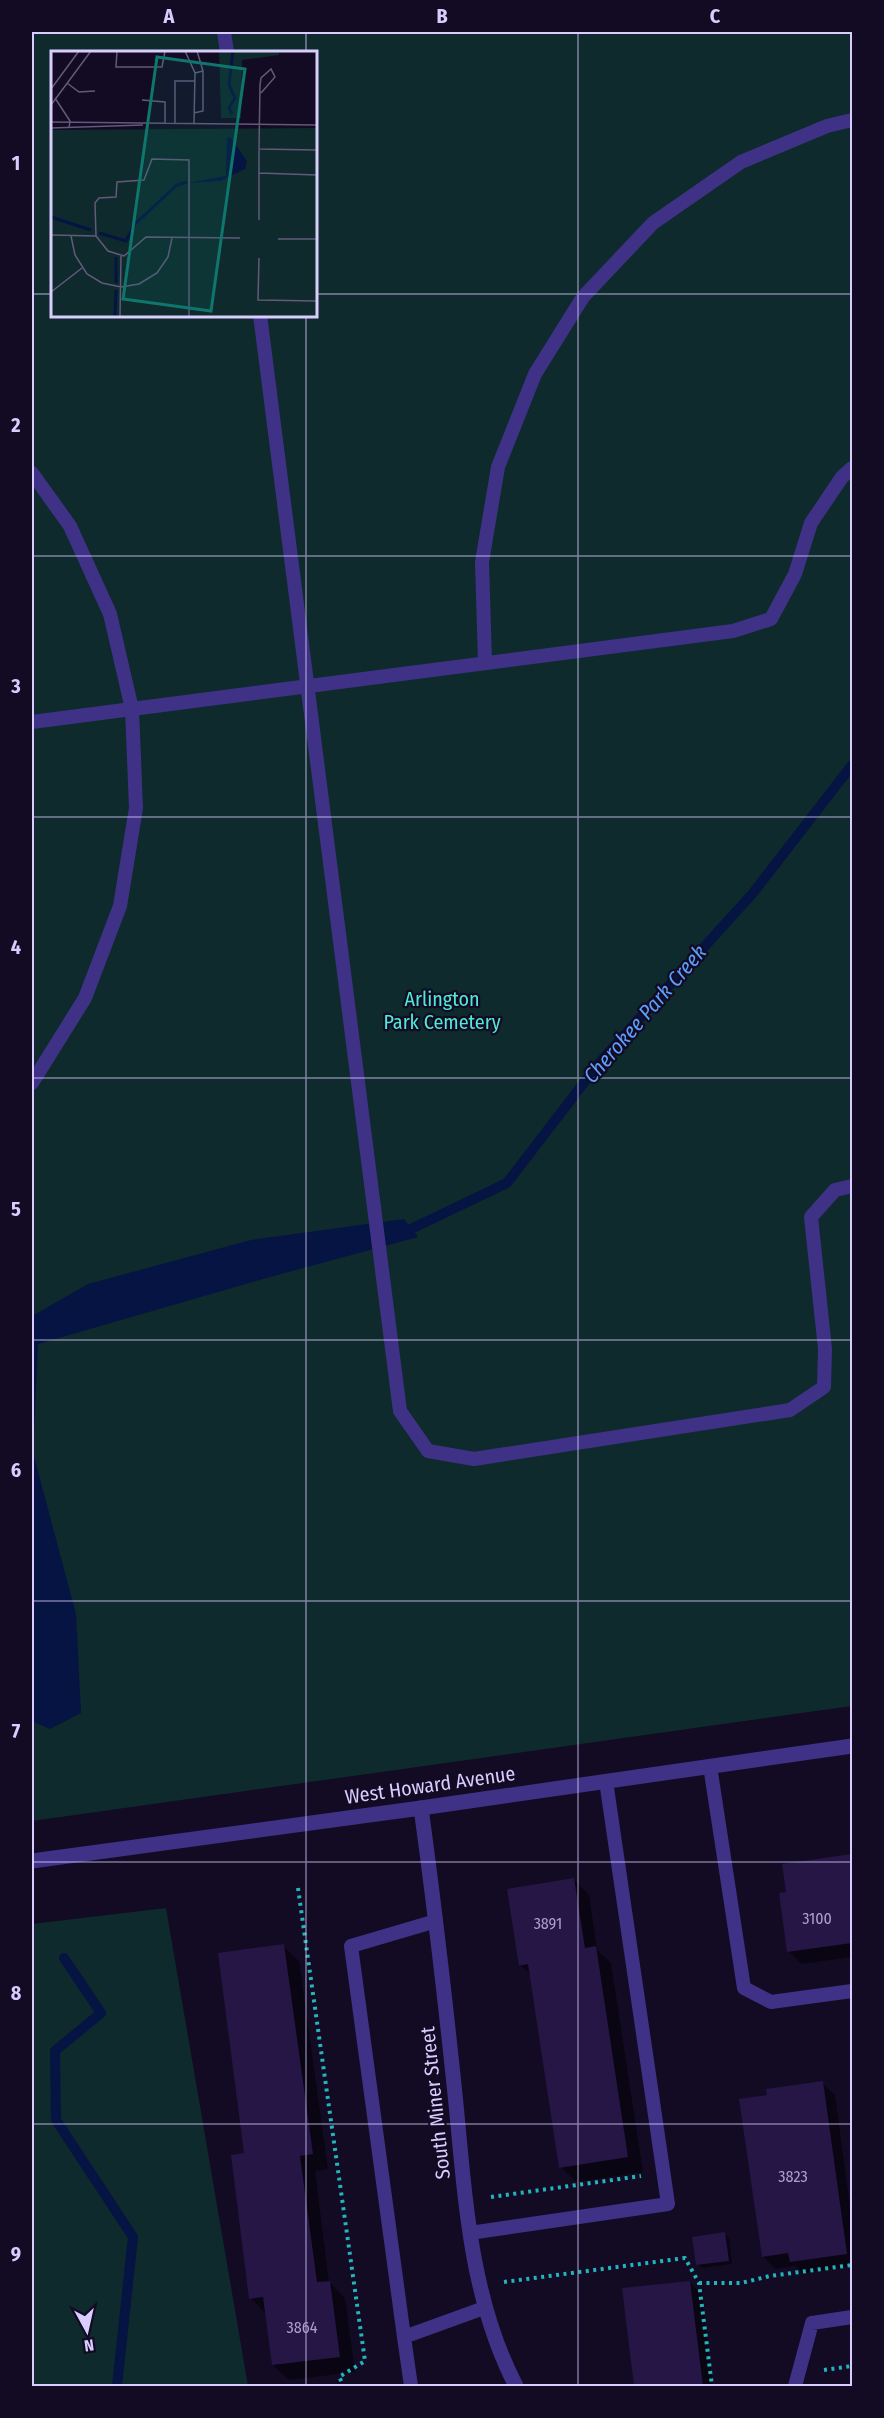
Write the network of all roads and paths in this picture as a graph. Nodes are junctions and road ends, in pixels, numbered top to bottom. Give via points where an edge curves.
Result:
1 (224, 32) edge
2 (227, 51) edge
3 (852, 120) edge
4 (260, 316) edge
5 (852, 468) edge
6 (32, 472) edge
7 (485, 663) junction
8 (307, 686) junction
9 (132, 709) junction
10 (32, 722) edge
11 (32, 1083) edge
12 (852, 1186) edge
13 (852, 1744) edge
14 (710, 1766) junction
15 (606, 1781) junction
16 (421, 1808) junction
17 (32, 1861) edge
18 (298, 1888) dead end
19 (436, 1921) junction
20 (852, 1991) edge
21 (642, 2175) dead end
22 (466, 2200) junction
23 (470, 2233) junction
24 (852, 2265) edge
25 (699, 2283) junction
26 (480, 2285) junction
27 (484, 2308) junction
28 (852, 2317) edge
29 (405, 2337) junction
30 (852, 2366) edge
31 (819, 2371) dead end
32 (344, 2386) edge
33 (411, 2386) edge
34 (516, 2386) edge
35 (712, 2386) edge
36 (795, 2386) edge

1 - 2 lane
3 - 7 lane via 827,126 741,162 653,223 583,297 535,374 498,467 482,562
4 - 8 lane
5 - 7 lane via 811,523 795,574 771,619 734,631
6 - 9 lane via 70,526 110,614
7 - 8 lane
8 - 9 lane
8 - 12 lane via 400,1411 428,1451 474,1459 790,1410 824,1386 825,1349 811,1217 835,1190
9 - 10 lane
9 - 11 lane via 136,808 120,906 85,998
13 - 14 street, West Howard Avenue
14 - 15 street, West Howard Avenue
14 - 20 lane via 744,1988 771,2002
15 - 16 street, West Howard Avenue
15 - 23 lane via 668,2204
16 - 17 street, West Howard Avenue
16 - 19 street, South Miner Street
18 - 32 path via 365,2361 339,2377
19 - 22 street, South Miner Street
19 - 29 lane via 351,1946
21 - 22 path
22 - 23 street, South Miner Street
23 - 26 street, South Miner Street
24 - 25 path via 741,2283
25 - 26 path via 685,2258
25 - 35 path
26 - 27 street, South Miner Street
27 - 29 lane
27 - 34 street, South Miner Street
28 - 36 lane via 812,2323
29 - 33 lane
30 - 31 path

